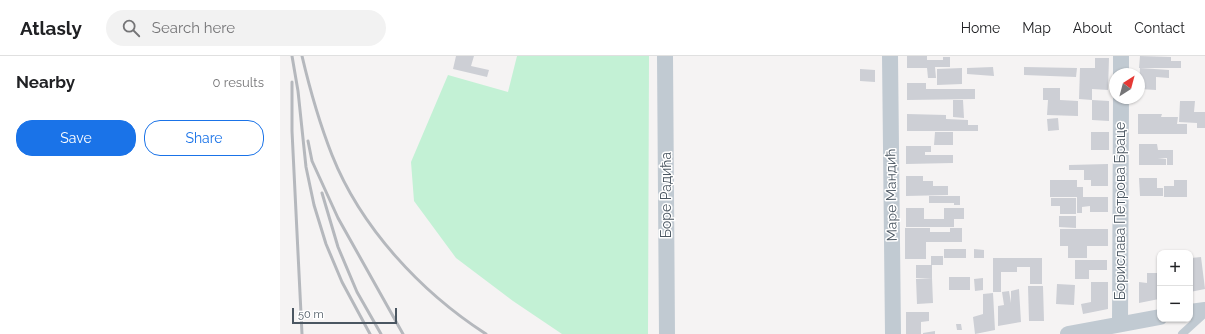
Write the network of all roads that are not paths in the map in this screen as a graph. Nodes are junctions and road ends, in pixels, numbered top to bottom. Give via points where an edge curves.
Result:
1 (665, 56) edge
2 (890, 56) edge
3 (1121, 56) edge
4 (1121, 68) edge
5 (1121, 104) edge
6 (1205, 310) edge
7 (1193, 312) edge
8 (1205, 313) edge
9 (1157, 318) edge
10 (1120, 324) junction
11 (667, 334) edge
12 (893, 334) edge
13 (1068, 334) edge
14 (1182, 334) edge

1 - 11 street, Боре Радића
2 - 12 street, Маре Мандић
3 - 4 street
5 - 10 street, Борислава Петрова Браце
6 - 7 street
8 - 14 lane
9 - 10 street
10 - 13 street

